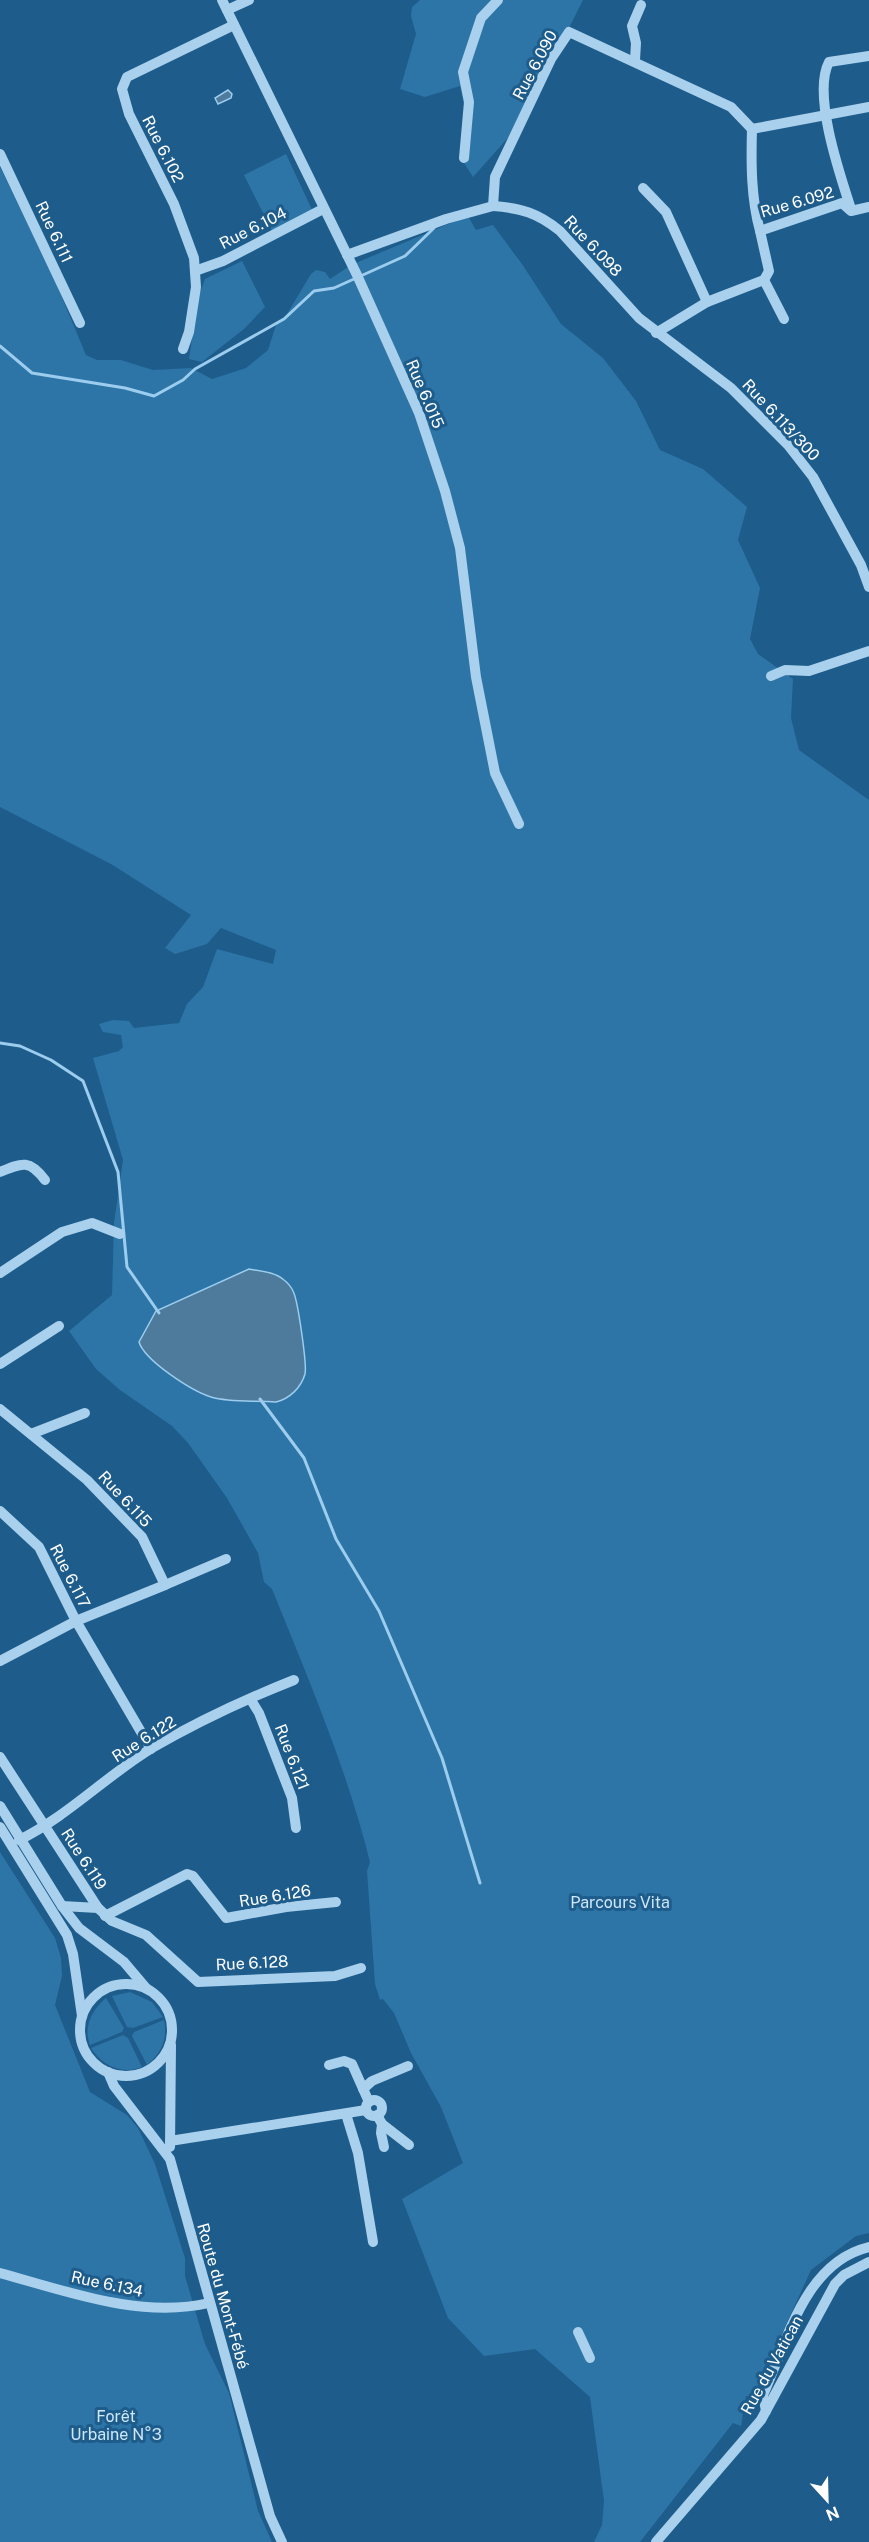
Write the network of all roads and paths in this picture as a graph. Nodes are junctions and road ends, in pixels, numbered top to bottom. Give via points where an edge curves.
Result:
1 (249, 0) edge
2 (498, 0) edge
3 (224, 5) edge
4 (641, 5) dead end
5 (234, 25) junction
6 (869, 56) edge
7 (634, 60) junction
8 (869, 107) edge
9 (826, 117) junction
10 (752, 129) junction
11 (0, 154) edge
12 (464, 158) dead end
13 (643, 188) dead end
14 (493, 206) junction
15 (869, 207) edge
16 (323, 209) junction
17 (851, 211) junction
18 (760, 231) junction
19 (347, 255) junction
20 (195, 271) junction
21 (764, 280) junction
22 (707, 302) junction
23 (784, 319) dead end
24 (80, 323) dead end
25 (656, 333) junction
26 (183, 349) dead end
27 (869, 588) edge
28 (869, 651) edge
29 (771, 676) dead end
30 (519, 824) dead end
31 (0, 1172) edge
32 (45, 1180) dead end
33 (120, 1234) dead end
34 (0, 1273) edge
35 (59, 1326) dead end
36 (0, 1364) edge
37 (0, 1409) edge
38 (86, 1413) dead end
39 (31, 1434) junction
40 (0, 1511) edge
41 (226, 1559) dead end
42 (165, 1585) junction
43 (76, 1621) junction
44 (0, 1661) edge
45 (294, 1680) dead end
46 (251, 1700) junction
47 (151, 1749) junction
48 (0, 1757) edge
49 (0, 1806) edge
50 (0, 1827) edge
51 (45, 1827) junction
52 (296, 1828) dead end
53 (19, 1840) junction
54 (336, 1902) dead end
55 (62, 1906) junction
56 (101, 1912) junction
57 (361, 1968) dead end
58 (147, 1988) junction
59 (82, 2016) junction
60 (172, 2039) junction
61 (329, 2065) dead end
62 (408, 2066) dead end
63 (108, 2072) junction
64 (363, 2089) junction
65 (368, 2106) junction
66 (346, 2114) junction
67 (380, 2120) junction
68 (170, 2141) junction
69 (409, 2145) dead end
70 (384, 2147) dead end
71 (170, 2159) junction
72 (373, 2242) dead end
73 (869, 2247) edge
74 (869, 2262) edge
75 (0, 2273) edge
76 (208, 2303) junction
77 (578, 2332) dead end
78 (590, 2358) dead end
79 (766, 2411) junction
80 (282, 2542) edge
81 (656, 2542) edge

1 - 3 street
2 - 12 street via 481,18 463,72 469,102
3 - 5 street, Rue 6.015
4 - 7 street via 632,26
5 - 16 street, Rue 6.015
5 - 20 street, Rue 6.102 via 127,77 122,89 129,114 187,234
6 - 9 street via 829,62 825,72
7 - 10 street, Rue 6.090 via 731,107
7 - 14 street, Rue 6.090 via 569,32 551,59 495,177
8 - 9 street
9 - 10 street
9 - 17 street
10 - 18 street, Rue 6.092 via 755,215
11 - 24 street, Rue 6.111
13 - 22 street via 666,212
14 - 19 street
14 - 25 street, Rue 6.098 via 543,216
15 - 17 street, Rue 6.092
16 - 19 street, Rue 6.015
16 - 20 street, Rue 6.104 via 223,261
17 - 18 street, Rue 6.092 via 842,203
18 - 21 street via 769,271
19 - 30 street, Rue 6.015 via 419,413 445,491 460,548 489,748 500,786
20 - 26 street, Rue 6.102 via 196,287
21 - 22 street
21 - 23 street
22 - 25 street
25 - 27 street, Rue 6.113/300 via 731,388 788,445 813,477 861,565
28 - 29 street via 809,671 785,670
31 - 32 street via 29,1164
33 - 34 street via 92,1222 62,1232
35 - 36 street
37 - 39 street, Rue 6.115
38 - 39 street
39 - 42 street, Rue 6.115 via 87,1480 142,1537
40 - 43 street, Rue 6.117 via 39,1547
41 - 42 street
42 - 43 street
43 - 44 street, Rue 6.117
43 - 47 street
45 - 46 street, Rue 6.122
46 - 47 street, Rue 6.122
46 - 52 street, Rue 6.121 via 292,1798
47 - 51 street, Rue 6.122
48 - 51 street
49 - 53 street
50 - 59 street via 67,1935
51 - 53 street, Rue 6.122
51 - 56 street, Rue 6.119
53 - 55 street
54 - 56 street, Rue 6.126 via 226,1918 193,1876 187,1874
55 - 56 street, Rue 6.128
55 - 58 street via 79,1928 124,1962
56 - 57 street, Rue 6.128 via 146,1935 198,1982 335,1976
58 - 59 street via 119,1984 105,1989 93,1998
58 - 60 street via 168,2010
59 - 63 street via 80,2033 84,2049 90,2060
60 - 63 street via 167,2052 147,2071 128,2076
60 - 68 street
61 - 64 street via 344,2061 352,2064
62 - 64 street via 372,2081
63 - 71 street, Route du Mont-Fébé via 114,2086
64 - 65 street
65 - 66 street
65 - 67 street via 371,2116
66 - 68 street
66 - 72 street via 358,2153
67 - 69 street
67 - 70 street
68 - 71 street
71 - 76 street, Route du Mont-Fébé
73 - 79 street via 831,2266 811,2286 763,2395
74 - 79 street, Rue du Vatican via 835,2284
75 - 76 street, Rue 6.134 via 80,2295 144,2307 175,2310
76 - 80 street, Route du Mont-Fébé via 270,2516
77 - 78 street
79 - 81 street, Rue du Vatican

